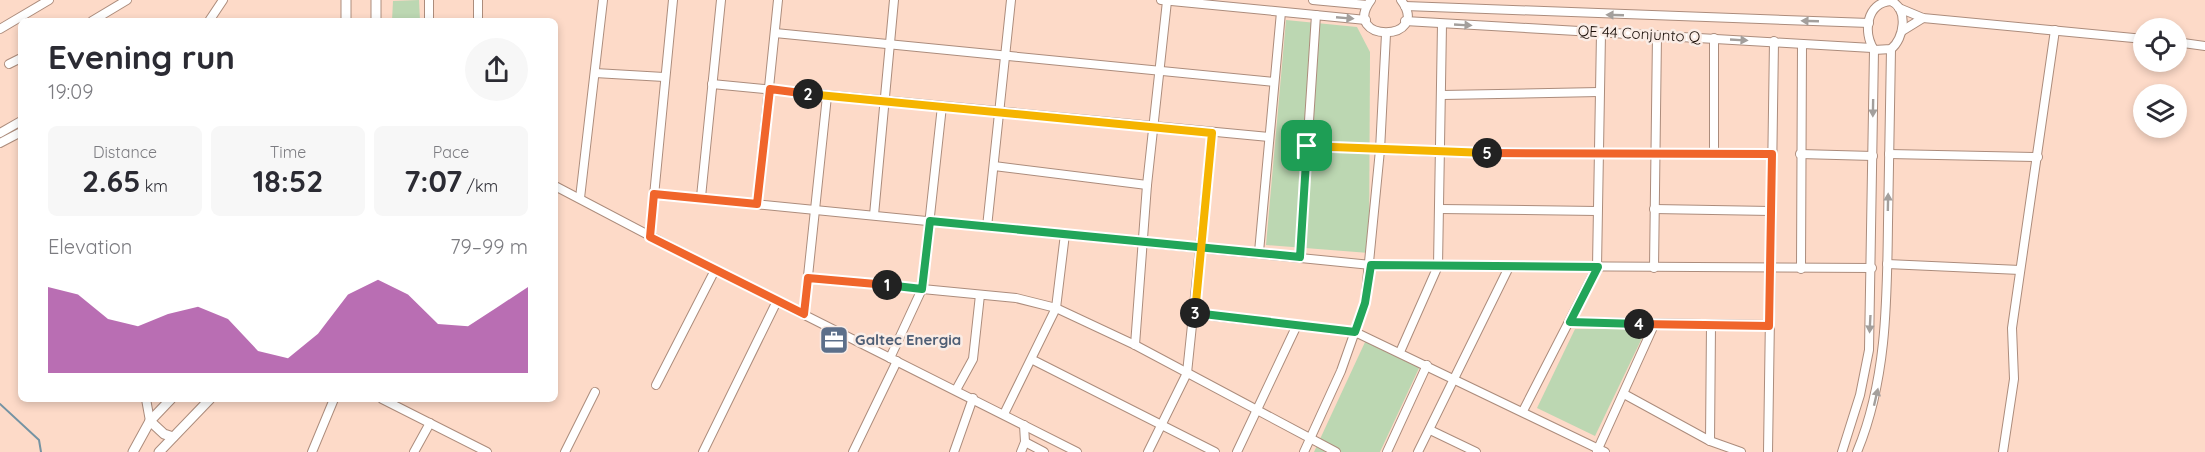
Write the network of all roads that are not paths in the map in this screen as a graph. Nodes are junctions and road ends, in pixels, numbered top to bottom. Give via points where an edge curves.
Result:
1 (49, 0) edge
2 (127, 0) edge
3 (223, 0) edge
4 (346, 0) edge
5 (376, 0) edge
6 (429, 0) edge
7 (478, 0) edge
8 (603, 0) edge
9 (673, 0) edge
10 (720, 0) edge
11 (778, 0) edge
12 (894, 0) edge
13 (1011, 0) edge
14 (1161, 0) edge
15 (1313, 0) edge
16 (1492, 0) edge
17 (1167, 1) edge
18 (1877, 2) edge
19 (1369, 3) edge
20 (1403, 3) edge
21 (1896, 3) edge
22 (1492, 11) junction
23 (1281, 12) junction
24 (1316, 15) junction
25 (18, 18) edge
26 (19, 18) edge
27 (97, 18) edge
28 (211, 18) edge
29 (346, 18) edge
30 (376, 18) edge
31 (429, 18) edge
32 (478, 18) edge
33 (1923, 18) junction
34 (1366, 20) junction
35 (1405, 21) junction
36 (1869, 23) junction
37 (1442, 24) junction
38 (0, 29) edge
39 (2055, 30) junction
40 (1902, 31) junction
41 (776, 33) junction
42 (1601, 33) junction
43 (1386, 34) junction
44 (1657, 35) junction
45 (1714, 38) junction
46 (2133, 38) edge
47 (1773, 42) junction
48 (1802, 44) junction
49 (2187, 44) edge
50 (890, 45) junction
51 (2205, 46) edge
52 (1873, 49) junction
53 (1892, 49) junction
54 (1004, 55) junction
55 (18, 60) edge
56 (9, 64) dead end
57 (1160, 70) junction
58 (595, 73) junction
59 (664, 77) junction
60 (1274, 82) junction
61 (712, 84) junction
62 (770, 89) junction
63 (1599, 92) junction
64 (1442, 95) junction
65 (827, 96) junction
66 (884, 101) junction
67 (942, 106) junction
68 (1000, 112) junction
69 (18, 123) edge
70 (1153, 128) junction
71 (0, 133) edge
72 (1212, 133) junction
73 (18, 134) edge
74 (1269, 137) junction
75 (0, 143) edge
76 (1307, 146) junction
77 (1380, 150) junction
78 (1441, 152) junction
79 (1657, 152) junction
80 (1714, 152) junction
81 (1597, 154) junction
82 (1772, 154) junction
83 (1800, 154) junction
84 (1889, 154) junction
85 (1873, 156) junction
86 (2038, 157) junction
87 (994, 166) junction
88 (1147, 185) junction
89 (558, 187) edge
90 (654, 194) junction
91 (701, 197) junction
92 (580, 198) junction
93 (757, 204) junction
94 (1440, 208) junction
95 (1654, 209) junction
96 (815, 210) junction
97 (1771, 210) junction
98 (1598, 211) junction
99 (874, 215) junction
100 (930, 221) junction
101 (987, 226) junction
102 (1065, 234) junction
103 (650, 237) junction
104 (1143, 242) junction
105 (1200, 246) junction
106 (1259, 252) junction
107 (1300, 257) junction
108 (1887, 264) junction
109 (1371, 265) junction
110 (1438, 266) junction
111 (1509, 267) junction
112 (1598, 267) junction
113 (1654, 268) junction
114 (1872, 268) junction
115 (1772, 269) junction
116 (1801, 269) junction
117 (715, 270) junction
118 (2020, 270) junction
119 (808, 278) junction
120 (922, 289) junction
121 (980, 295) junction
122 (1886, 295) junction
123 (1871, 297) junction
124 (777, 301) junction
125 (1056, 308) junction
126 (804, 314) junction
127 (1195, 314) junction
128 (1570, 322) junction
129 (1297, 325) junction
130 (1654, 325) junction
131 (1712, 325) junction
132 (1769, 326) junction
133 (1355, 332) junction
134 (1135, 345) junction
135 (1400, 352) junction
136 (894, 359) junction
137 (1033, 360) junction
138 (1427, 365) junction
139 (1187, 374) junction
140 (1453, 379) junction
141 (656, 385) dead end
142 (956, 390) junction
143 (594, 392) dead end
144 (1624, 394) junction
145 (973, 398) junction
146 (147, 402) edge
147 (168, 402) edge
148 (207, 402) edge
149 (333, 402) edge
150 (388, 402) edge
151 (1259, 410) junction
152 (1523, 411) junction
153 (1004, 414) junction
154 (150, 421) junction
155 (429, 423) junction
156 (1024, 425) junction
157 (1162, 425) junction
158 (1430, 430) junction
159 (173, 437) junction
160 (1310, 439) junction
161 (1710, 441) junction
162 (1025, 442) junction
163 (483, 451) edge
164 (1600, 451) edge
165 (133, 452) edge
166 (159, 452) edge
167 (312, 452) edge
168 (414, 452) edge
169 (566, 452) edge
170 (703, 452) edge
171 (853, 452) edge
172 (954, 452) edge
173 (1021, 452) edge
174 (1044, 452) edge
175 (1077, 452) edge
176 (1148, 452) edge
177 (1215, 452) edge
178 (1237, 452) edge
179 (1304, 452) edge
180 (1336, 452) edge
181 (1387, 452) edge
182 (1418, 452) edge
183 (1476, 452) edge
184 (1741, 452) edge
185 (1768, 452) edge
186 (1842, 452) edge
187 (1857, 452) edge
188 (2003, 452) edge

1 - 26 street
2 - 27 street
3 - 28 street
4 - 29 main road
5 - 30 main road
6 - 31 street
7 - 32 street
8 - 58 street
9 - 59 street
10 - 61 street
11 - 41 street
12 - 50 street
13 - 54 street
14 - 17 street
15 - 19 street
16 - 22 street
17 - 23 street
17 - 57 street
18 - 21 street
18 - 36 street
19 - 34 street
20 - 22 street, QE 44 Conjunto Q
20 - 35 street
21 - 33 street
21 - 40 street
36 -> 22 street, QE 44 Conjunto Q
23 - 24 street
23 - 60 street
24 -> 34 street
24 - 76 street
25 - 38 street
33 - 39 street
33 - 40 street
34 - 43 street via 1375,31
35 - 37 street, QE 44 Conjunto Q
35 - 43 street via 1396,32
36 - 52 street
37 -> 42 street, QE 44 Conjunto Q
37 - 64 street
39 - 46 street
39 - 86 street
40 - 53 street
41 - 50 street
41 - 62 street
42 - 44 street, QE 44 Conjunto Q
42 - 63 street
43 - 77 street
44 - 45 street, QE 44 Conjunto Q
44 - 79 street
45 -> 47 street, QE 44 Conjunto Q
45 - 80 street
47 - 48 street, QE 44 Conjunto Q
47 - 82 street
48 - 52 street, QE 44 Conjunto Q
48 - 83 street
49 - 51 street
50 - 54 street
50 - 66 street
52 - 53 street, QE 44 Conjunto Q
52 -> 85 street
53 - 84 street
54 - 57 street
54 - 68 street
55 - 56 street
57 - 60 street
57 - 70 street
58 - 59 street
58 - 92 street
59 - 90 street
60 - 74 street
61 - 62 street
61 - 91 street
62 - 65 street
62 - 93 street
63 - 64 street
63 - 81 street
64 - 78 street
65 - 66 street
65 - 96 street
66 - 67 street
66 - 99 street
67 - 68 street
67 - 100 street
68 - 70 street
68 - 87 street
69 - 71 street
70 - 72 street
70 - 88 street
72 - 74 street
72 - 105 street
73 - 75 street
74 - 106 street
76 - 77 street
76 - 107 street
77 - 78 street
77 - 109 street
78 - 81 street
78 - 94 street
79 - 80 street
79 - 81 street
79 - 95 street
80 - 82 street
81 - 98 street
82 - 97 street
83 - 85 street
83 - 116 street
84 - 86 street
108 -> 84 street
85 - 114 street
86 - 118 street
87 - 88 street
87 - 101 street
88 - 104 street
89 - 92 street
90 - 91 street
90 - 103 street
91 - 93 street
92 - 103 street
93 - 96 street
94 - 98 street
94 - 110 street
95 - 97 street
95 - 113 street
96 - 99 street
96 - 119 street
97 - 115 street
98 - 112 street
99 - 100 street
100 - 101 street
100 - 120 street
101 - 102 street
102 - 104 street
102 - 125 street
103 - 117 street
104 - 105 street
104 - 134 street
105 - 106 street
105 - 127 street
106 - 107 street
107 - 109 street
108 - 118 street
108 - 122 street
109 - 110 street
109 - 133 street
110 - 111 street
110 - 135 street
111 - 112 street
111 - 140 street
112 - 113 street
112 - 128 street
113 - 115 street
114 - 116 street
114 - 123 street
115 - 116 street
115 - 132 street
117 - 124 street
117 - 141 street
118 - 188 street via 2012,328 2014,379
119 - 120 street
119 - 126 street
120 - 121 street
120 - 136 street
121 - 125 street via 1016,298
121 - 142 street via 973,359
122 - 123 street via 1876,293
187 -> 122 street via 1878,388
123 -> 186 street via 1867,363
124 - 126 street
124 - 170 street
125 - 134 street
125 - 137 street
126 - 136 street
127 - 129 street
127 - 139 street
128 - 130 street
128 - 152 street
129 - 133 street
129 - 151 street
130 - 131 street
130 - 144 street
131 - 132 street
131 - 161 street
132 - 185 street
133 - 135 street
133 - 160 street
134 - 139 street
135 - 138 street
136 - 142 street
136 - 171 street
137 - 153 street
137 - 157 street
138 - 140 street
138 - 181 street
139 - 151 street
139 - 157 street
140 - 152 street
140 - 158 street
142 - 145 street
143 - 169 street
144 - 161 street
144 - 164 street
145 - 153 street
145 - 172 street
146 - 154 street
147 - 154 main road
148 - 159 main road
149 - 167 street
150 - 155 street
151 - 160 street
151 - 178 street
152 - 164 street
153 - 156 street
154 - 159 main road
154 - 165 main road
155 - 163 street
155 - 168 street
156 - 162 street
156 - 175 street
157 - 176 street
157 - 177 street
158 - 182 street
158 - 183 street
159 - 166 main road
160 - 179 street
160 - 180 street
161 - 184 street
162 - 173 street
162 - 174 street

